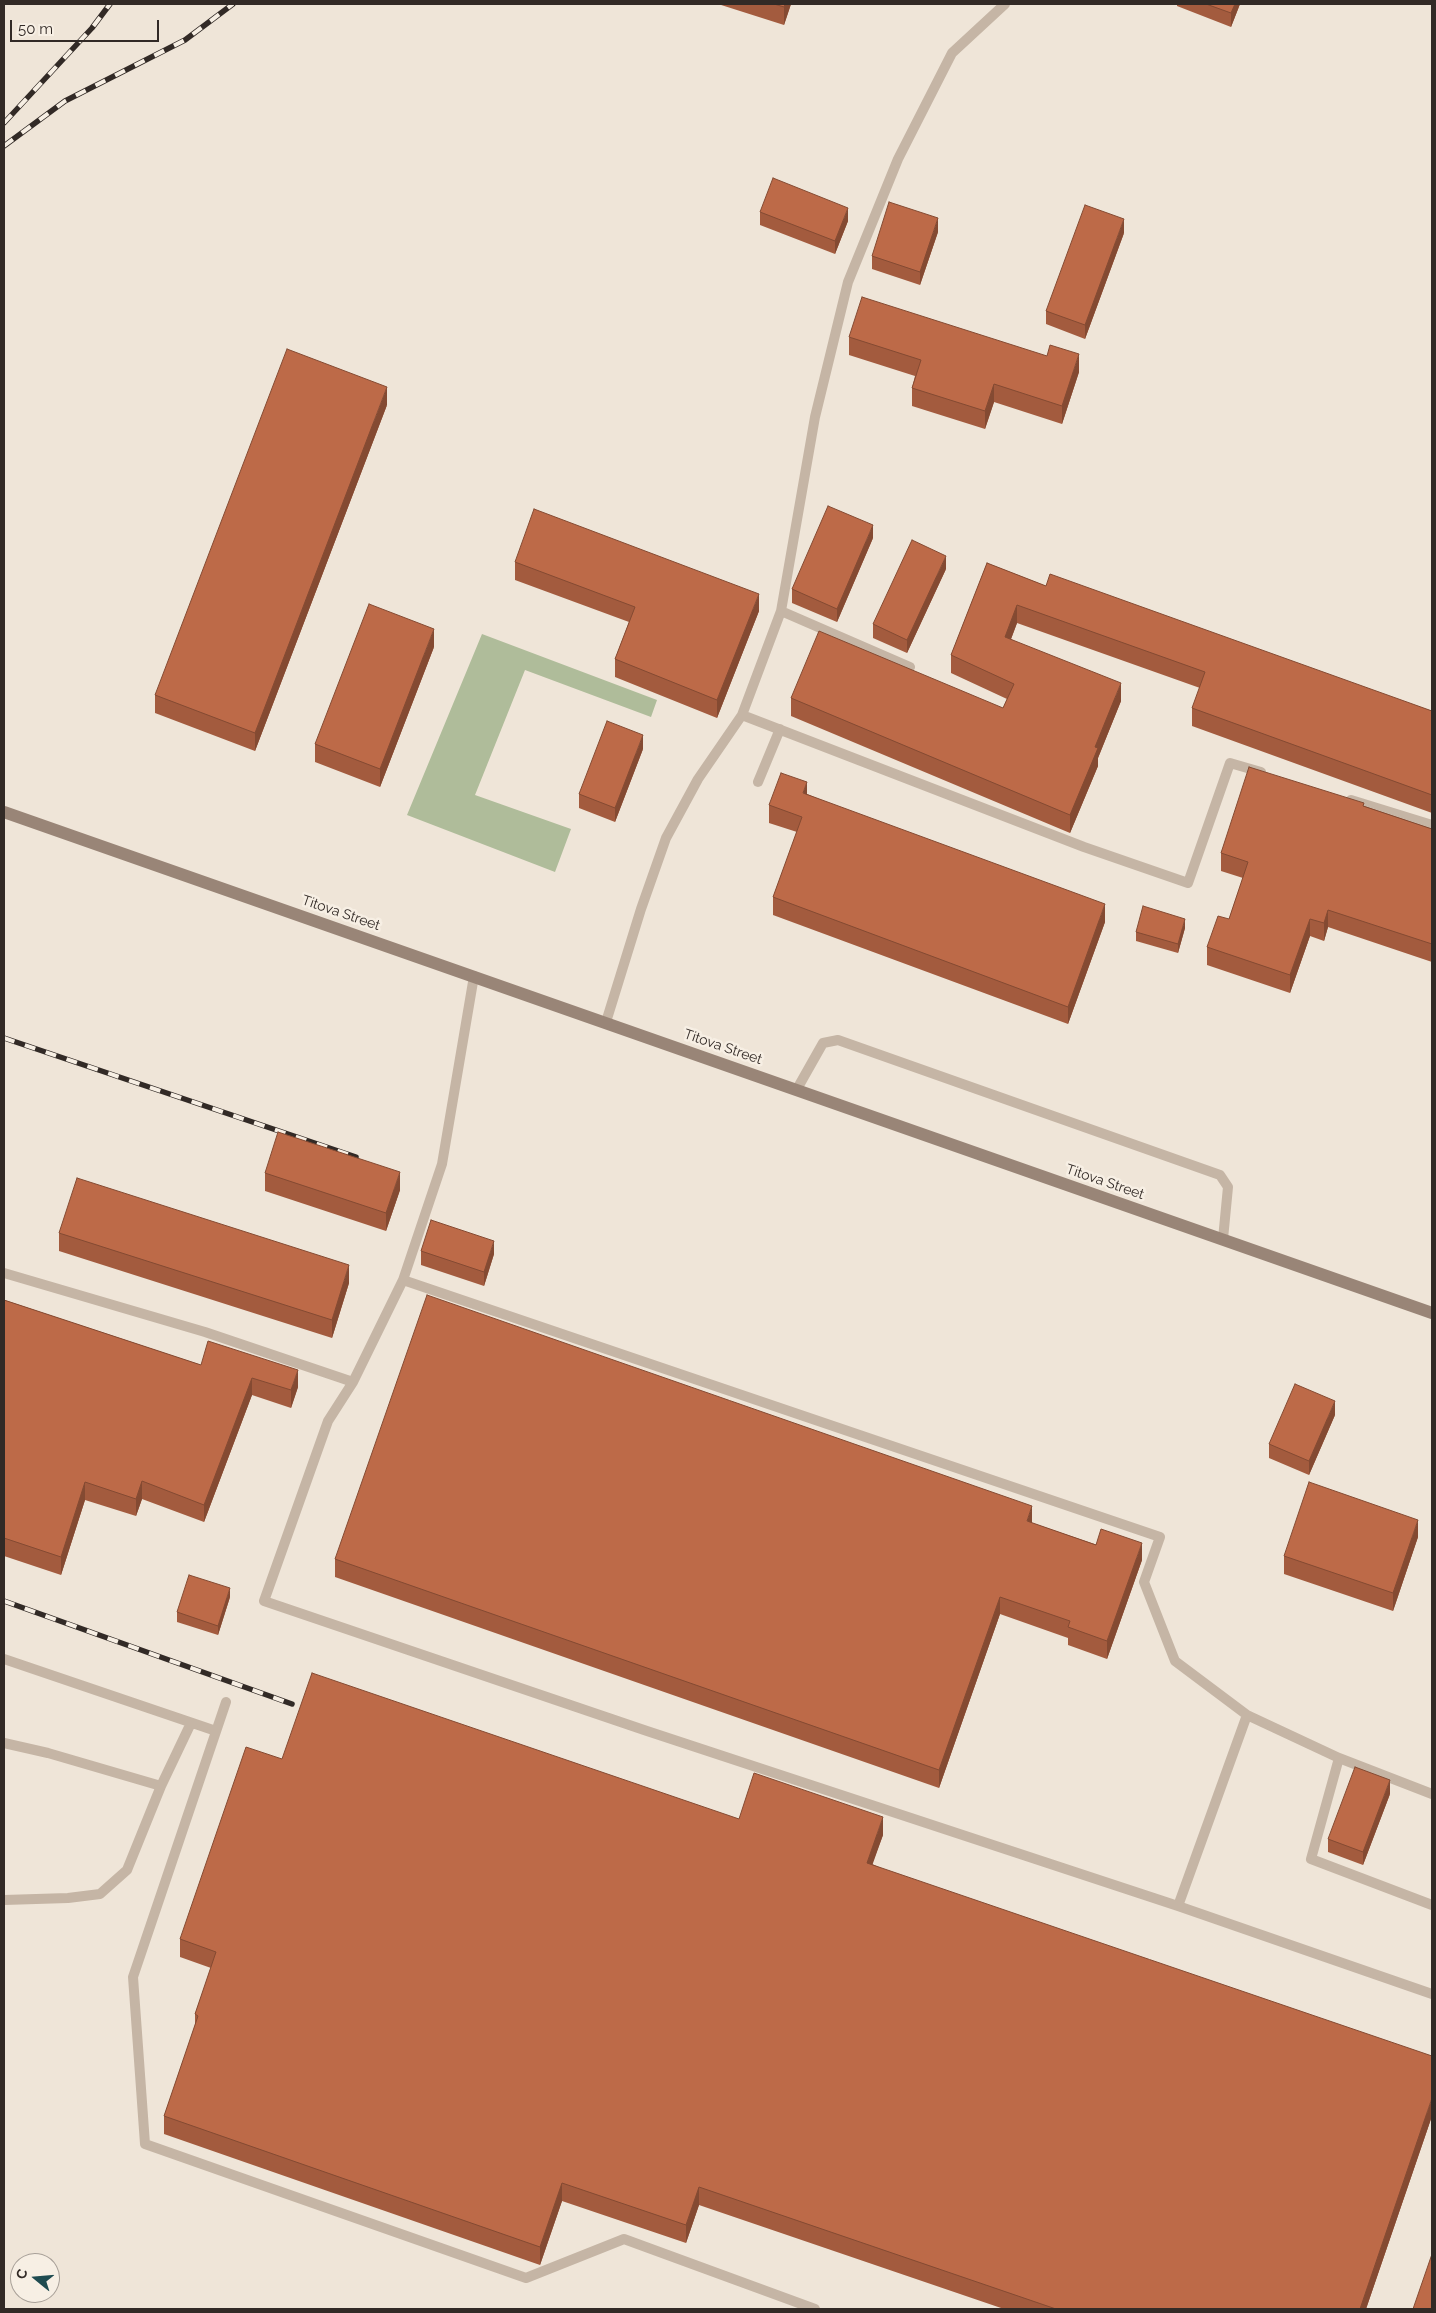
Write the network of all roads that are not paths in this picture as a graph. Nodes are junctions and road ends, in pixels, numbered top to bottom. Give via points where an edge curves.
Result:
1 (1005, 4) edge
2 (780, 611) junction
3 (910, 667) edge
4 (742, 715) junction
5 (780, 729) junction
6 (1276, 777) edge
7 (758, 782) dead end
8 (1340, 797) edge
9 (4, 812) edge
10 (1432, 825) edge
11 (474, 976) junction
12 (606, 1022) junction
13 (797, 1089) junction
14 (1223, 1239) junction
15 (4, 1273) edge
16 (403, 1280) junction
17 (1432, 1314) edge
18 (352, 1382) junction
19 (4, 1659) edge
20 (226, 1702) dead end
21 (1247, 1715) junction
22 (191, 1723) junction
23 (216, 1731) junction
24 (4, 1743) edge
25 (1339, 1758) junction
26 (161, 1786) junction
27 (1432, 1794) edge
28 (4, 1900) edge
29 (1432, 1905) edge
30 (1178, 1906) junction
31 (1432, 1994) edge
32 (815, 2309) edge

1 - 2 lane via 952,53 898,159 848,282 815,417
2 - 3 lane
2 - 4 lane
4 - 5 lane
4 - 12 lane via 698,779 666,838
5 - 6 lane via 1188,883 1230,763
5 - 7 lane
8 - 10 lane
9 - 11 main road, Titova Street
11 - 12 main road, Titova Street
11 - 16 lane via 442,1164
12 - 13 main road, Titova Street
13 - 14 main road, Titova Street
13 - 14 lane via 823,1043 838,1040 1220,1175 1228,1187
14 - 17 main road, Titova Street
15 - 18 lane via 205,1332
16 - 18 lane
16 - 21 lane via 1160,1537 1144,1582 1175,1661
18 - 30 lane via 328,1421 264,1601
19 - 22 lane
20 - 23 lane
21 - 25 lane
21 - 30 lane
22 - 23 lane
22 - 26 lane
23 - 32 lane via 133,1978 145,2144 526,2278 624,2240
24 - 26 lane
25 - 27 lane
25 - 29 lane via 1311,1859
26 - 28 lane via 127,1870 100,1894
30 - 31 lane

